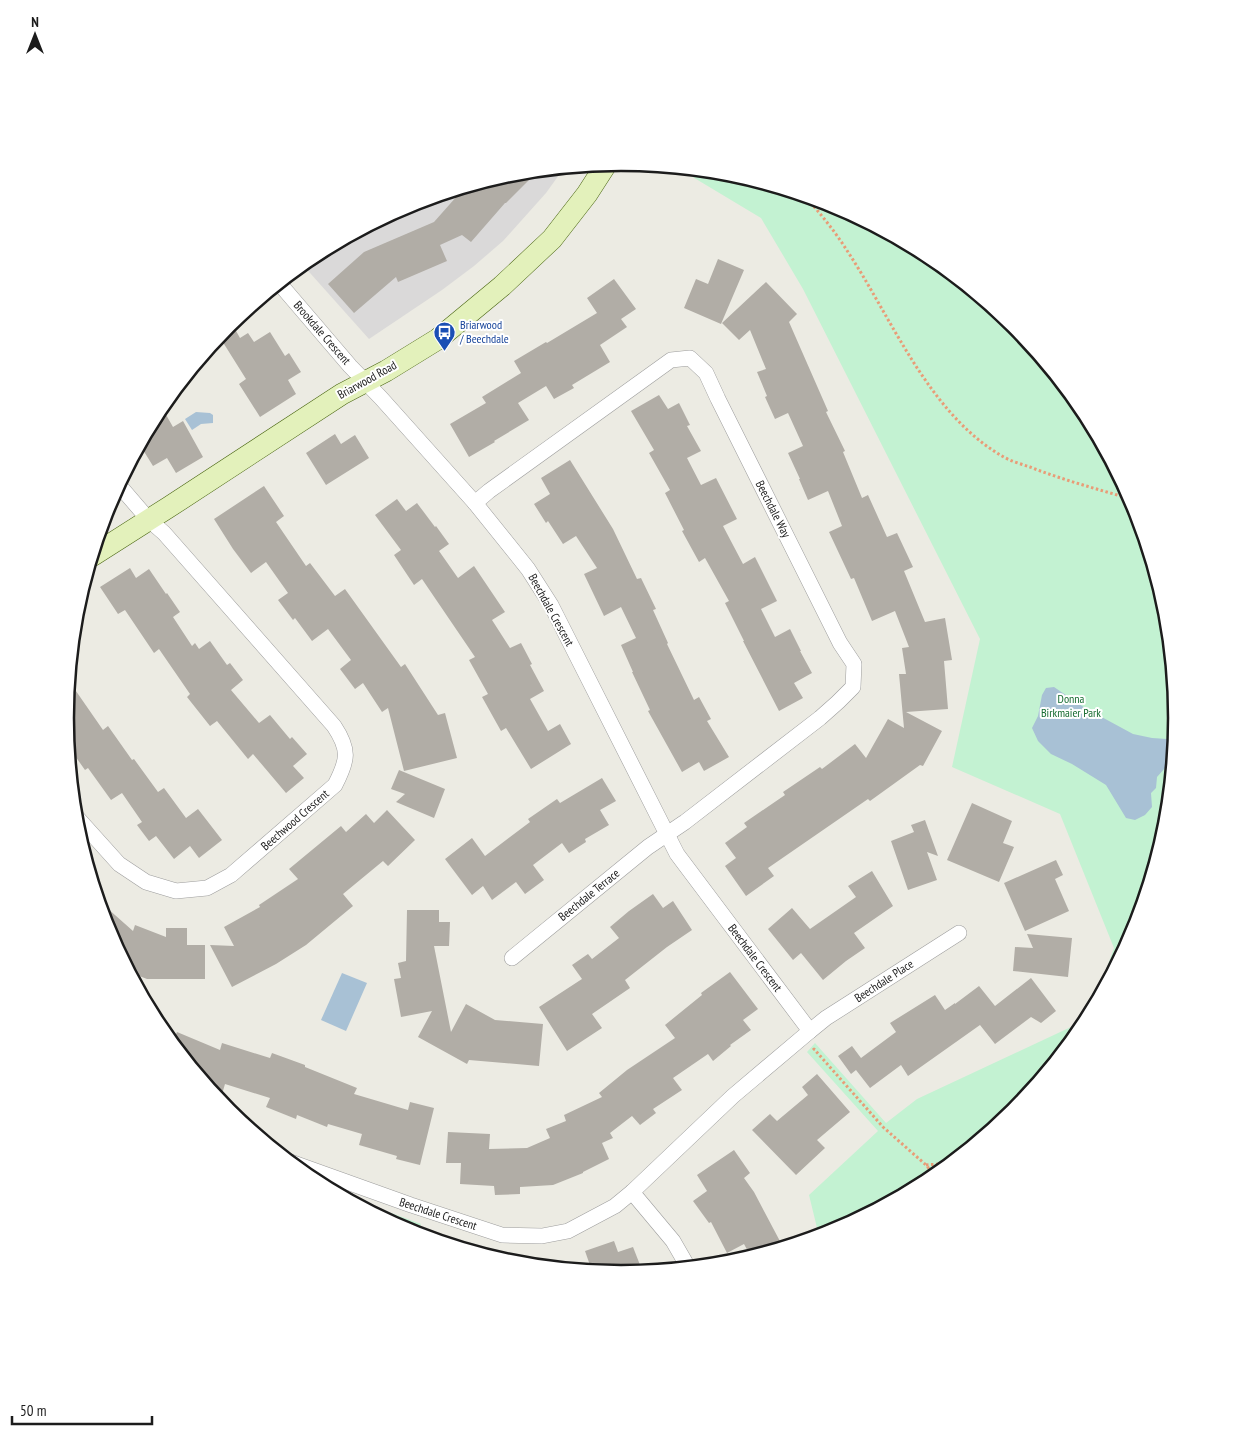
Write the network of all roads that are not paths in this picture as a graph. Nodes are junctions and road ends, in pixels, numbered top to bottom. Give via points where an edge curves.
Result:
1 (601, 172) edge
2 (283, 288) edge
3 (365, 382) junction
4 (123, 490) edge
5 (475, 503) junction
6 (149, 520) junction
7 (100, 551) edge
8 (84, 825) edge
9 (666, 834) junction
10 (959, 933) dead end
11 (512, 958) dead end
12 (810, 1031) junction
13 (310, 1168) edge
14 (632, 1192) junction
15 (685, 1262) edge

1 - 3 street, Briarwood Road via 552,239 502,286 438,339
2 - 3 street, Brookdale Crescent
3 - 5 street, Beechdale Crescent
3 - 6 street, Briarwood Road
4 - 6 street
5 - 9 street, Beechdale Crescent via 528,569 551,605
5 - 9 street, Beechdale Way via 671,360 690,358 706,373 854,664 853,686 820,718
6 - 7 street, Briarwood Road
6 - 8 street, Beechwood Crescent via 334,726 342,737 346,754 344,768 335,785 232,875 207,888 176,892 146,882 118,864
9 - 11 street, Beechdale Terrace
9 - 12 street, Beechdale Crescent via 677,854
10 - 12 street, Beechdale Place
12 - 14 street, Beechdale Crescent via 733,1096
13 - 14 street, Beechdale Crescent via 502,1235 542,1236 568,1231 615,1206
14 - 15 street via 673,1241

